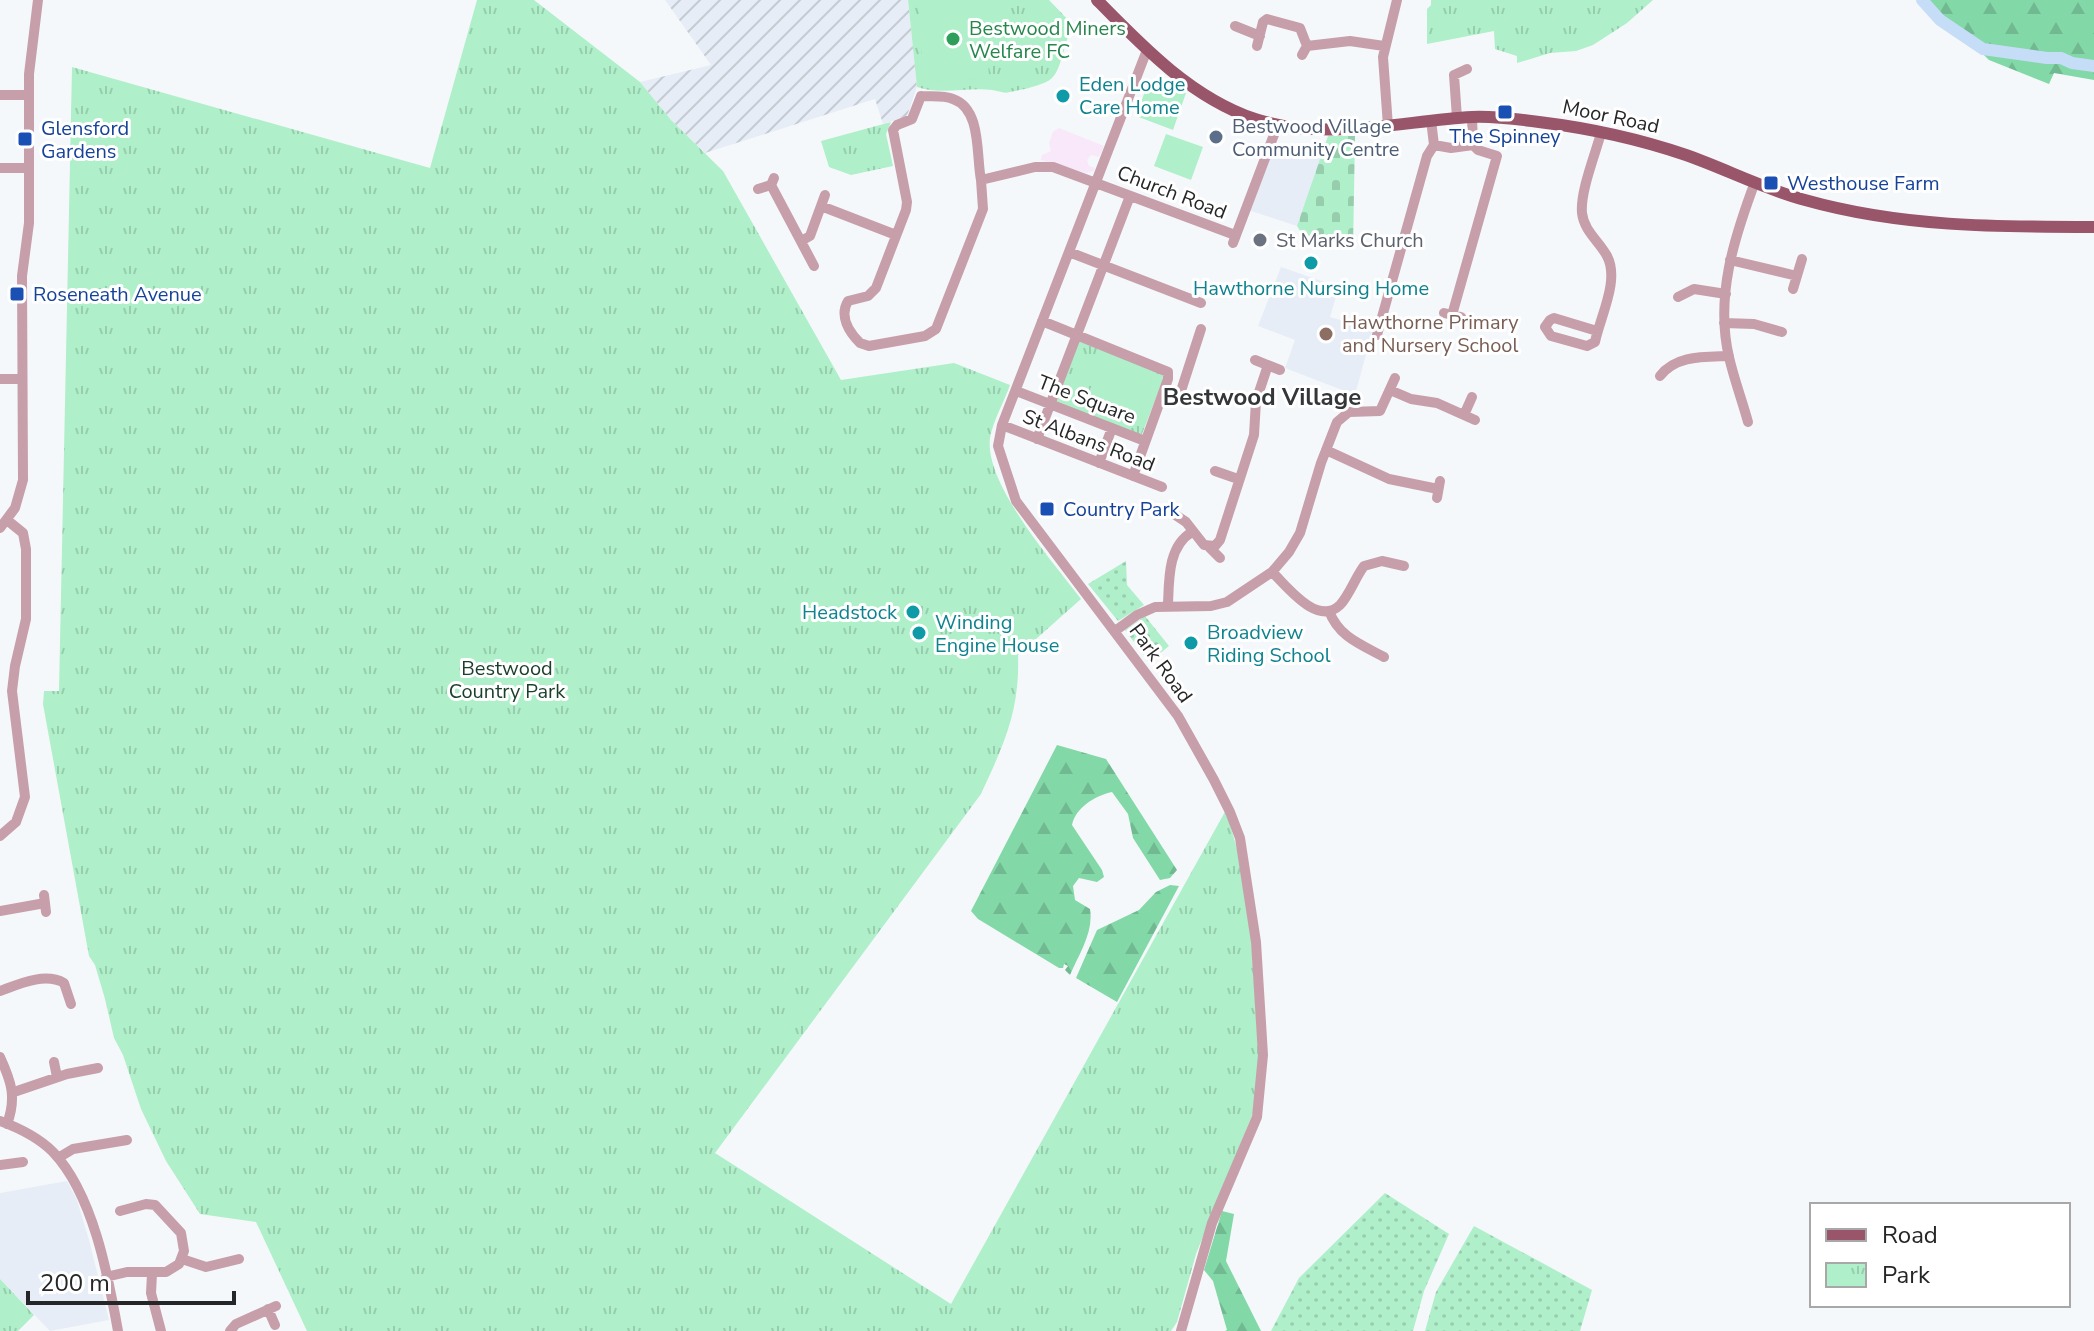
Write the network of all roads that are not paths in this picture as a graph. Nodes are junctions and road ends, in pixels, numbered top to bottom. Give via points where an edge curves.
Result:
1 (38, 0) edge
2 (1097, 0) edge
3 (1397, 0) edge
4 (1235, 26) dead end
5 (1384, 46) junction
6 (1147, 50) junction
7 (1467, 69) dead end
8 (0, 95) edge
9 (29, 95) junction
10 (1472, 117) junction
11 (1457, 118) junction
12 (1431, 120) junction
13 (1276, 124) junction
14 (1388, 126) junction
15 (1601, 133) junction
16 (1434, 145) junction
17 (1473, 145) junction
18 (0, 168) edge
19 (29, 168) junction
20 (981, 180) junction
21 (1755, 182) junction
22 (1096, 183) junction
23 (758, 189) dead end
24 (1130, 196) junction
25 (2094, 227) edge
26 (896, 235) junction
27 (801, 241) junction
28 (1069, 252) junction
29 (1802, 259) dead end
30 (1730, 260) junction
31 (1104, 265) junction
32 (814, 266) dead end
33 (1797, 276) junction
34 (1793, 289) dead end
35 (1726, 294) junction
36 (1678, 297) dead end
37 (1201, 303) dead end
38 (1452, 315) dead end
39 (1042, 321) junction
40 (1724, 323) junction
41 (1201, 329) dead end
42 (1597, 331) junction
43 (1782, 332) dead end
44 (1077, 335) junction
45 (1377, 335) dead end
46 (1729, 356) junction
47 (1255, 360) dead end
48 (1268, 365) junction
49 (1280, 370) dead end
50 (1660, 376) dead end
51 (1395, 378) dead end
52 (0, 379) edge
53 (22, 379) junction
54 (1390, 390) junction
55 (1016, 391) junction
56 (1162, 397) junction
57 (1472, 397) dead end
58 (1051, 404) junction
59 (1464, 415) junction
60 (1475, 420) dead end
61 (1748, 422) dead end
62 (1002, 425) junction
63 (1112, 428) junction
64 (1037, 439) junction
65 (1145, 441) junction
66 (1326, 450) junction
67 (1099, 463) junction
68 (1215, 471) dead end
69 (1133, 476) junction
70 (1238, 479) junction
71 (1162, 487) dead end
72 (1438, 489) dead end
73 (1174, 514) dead end
74 (4, 524) edge
75 (1192, 532) junction
76 (1209, 547) junction
77 (1220, 558) dead end
78 (1399, 562) dead end
79 (1272, 572) junction
80 (1168, 605) junction
81 (1329, 611) junction
82 (1115, 631) junction
83 (1384, 657) dead end
84 (6, 692) edge
85 (0, 836) edge
86 (45, 903) dead end
87 (0, 911) edge
88 (38, 965) dead end
89 (41, 979) junction
90 (0, 991) edge
91 (67, 999) dead end
92 (0, 1057) edge
93 (54, 1062) dead end
94 (92, 1066) dead end
95 (57, 1077) junction
96 (14, 1092) junction
97 (4, 1122) edge
98 (121, 1154) dead end
99 (58, 1158) junction
100 (0, 1165) edge
101 (17, 1176) dead end
102 (125, 1207) dead end
103 (233, 1258) dead end
104 (182, 1259) junction
105 (152, 1274) junction
106 (106, 1277) junction
107 (275, 1325) dead end
108 (158, 1328) edge
109 (118, 1331) edge
110 (230, 1331) edge
111 (1181, 1331) edge

1 - 9 street
2 - 6 main road, Moor Road
3 - 5 street
4 - 5 street via 1259,41 1267,19 1300,28 1304,50 1350,41
5 - 14 street
6 - 13 main road, Moor Road via 1223,105
6 - 22 street, Park Road
7 - 11 street via 1454,75
8 - 9 street
9 - 19 street
10 - 11 main road, Moor Road
10 - 15 main road, Moor Road
10 - 17 street
11 - 12 main road, Moor Road
12 - 14 main road, Moor Road
12 - 16 street
13 - 14 main road, Moor Road
13 - 24 street, Church Road via 1234,239
15 - 21 main road, Moor Road via 1687,156
15 - 42 street via 1582,212 1611,270
16 - 17 street
16 - 45 street
17 - 38 street via 1498,153
18 - 19 street
19 - 53 street
20 - 22 street, Church Road via 1047,166
20 - 26 street via 968,110 953,99 921,96 915,116 893,130 907,202
20 - 26 street via 983,209 936,329 925,336 865,345 856,340 844,310 848,301 876,288
21 - 25 main road, Moor Road via 1815,203 1909,222
21 - 30 street
22 - 24 street, Church Road
22 - 28 street, Park Road
23 - 27 street via 772,181
24 - 31 street
26 - 27 street via 823,200 810,236
27 - 32 street
28 - 31 street
28 - 39 street, Park Road
29 - 33 street
30 - 33 street
30 - 35 street
31 - 37 street
31 - 44 street
33 - 34 street
35 - 36 street via 1689,286
35 - 40 street
39 - 44 street, The Square
39 - 55 street, Park Road
40 - 43 street via 1744,322
40 - 46 street
41 - 56 street via 1180,394
42 - 42 street via 1595,342 1587,346 1551,336 1545,327 1554,318
44 - 56 street, The Square via 1165,369 1168,379
44 - 58 street
46 - 50 street via 1667,360
46 - 61 street
47 - 48 street
48 - 49 street
48 - 70 street
51 - 54 street
52 - 53 street
53 - 74 street via 23,480
54 - 59 street
54 - 66 street via 1380,411 1342,416
55 - 58 street, The Square
55 - 62 street, Park Road
56 - 65 street, The Square
57 - 59 street
58 - 63 street, The Square
58 - 64 street
59 - 60 street
62 - 64 street, St Albans Road
62 - 82 street, Park Road via 998,446 1016,501
63 - 65 street, The Square
63 - 67 street
64 - 67 street, St Albans Road
65 - 69 street, The Square
66 - 72 street via 1389,479
66 - 79 street via 1300,533
67 - 69 street, St Albans Road
68 - 70 street
69 - 71 street, St Albans Road
70 - 76 street via 1220,540
73 - 75 street
74 - 84 street via 23,533 26,549 26,619
75 - 76 street
75 - 80 street via 1176,546 1165,578
76 - 77 street
78 - 81 street via 1364,566 1341,604
79 - 80 street via 1221,604
79 - 81 street via 1313,609
80 - 82 street via 1146,610
81 - 83 street via 1341,632
82 - 111 street, Park Road via 1178,716 1230,812 1240,838 1256,942 1263,1055 1257,1117 1212,1223
84 - 85 street via 25,797 16,822
86 - 87 street
88 - 89 street
89 - 90 street
89 - 91 street via 60,980
92 - 96 street
93 - 95 street
94 - 95 street
95 - 96 street
96 - 97 street via 13,1110
97 - 99 street via 34,1137
98 - 99 street via 123,1140 73,1149
99 - 106 street via 83,1201
100 - 101 street via 19,1162
102 - 104 street via 157,1201 181,1233
103 - 104 street via 201,1267
104 - 105 street via 171,1270
105 - 106 street
105 - 108 street
106 - 109 street
107 - 110 street via 272,1308

